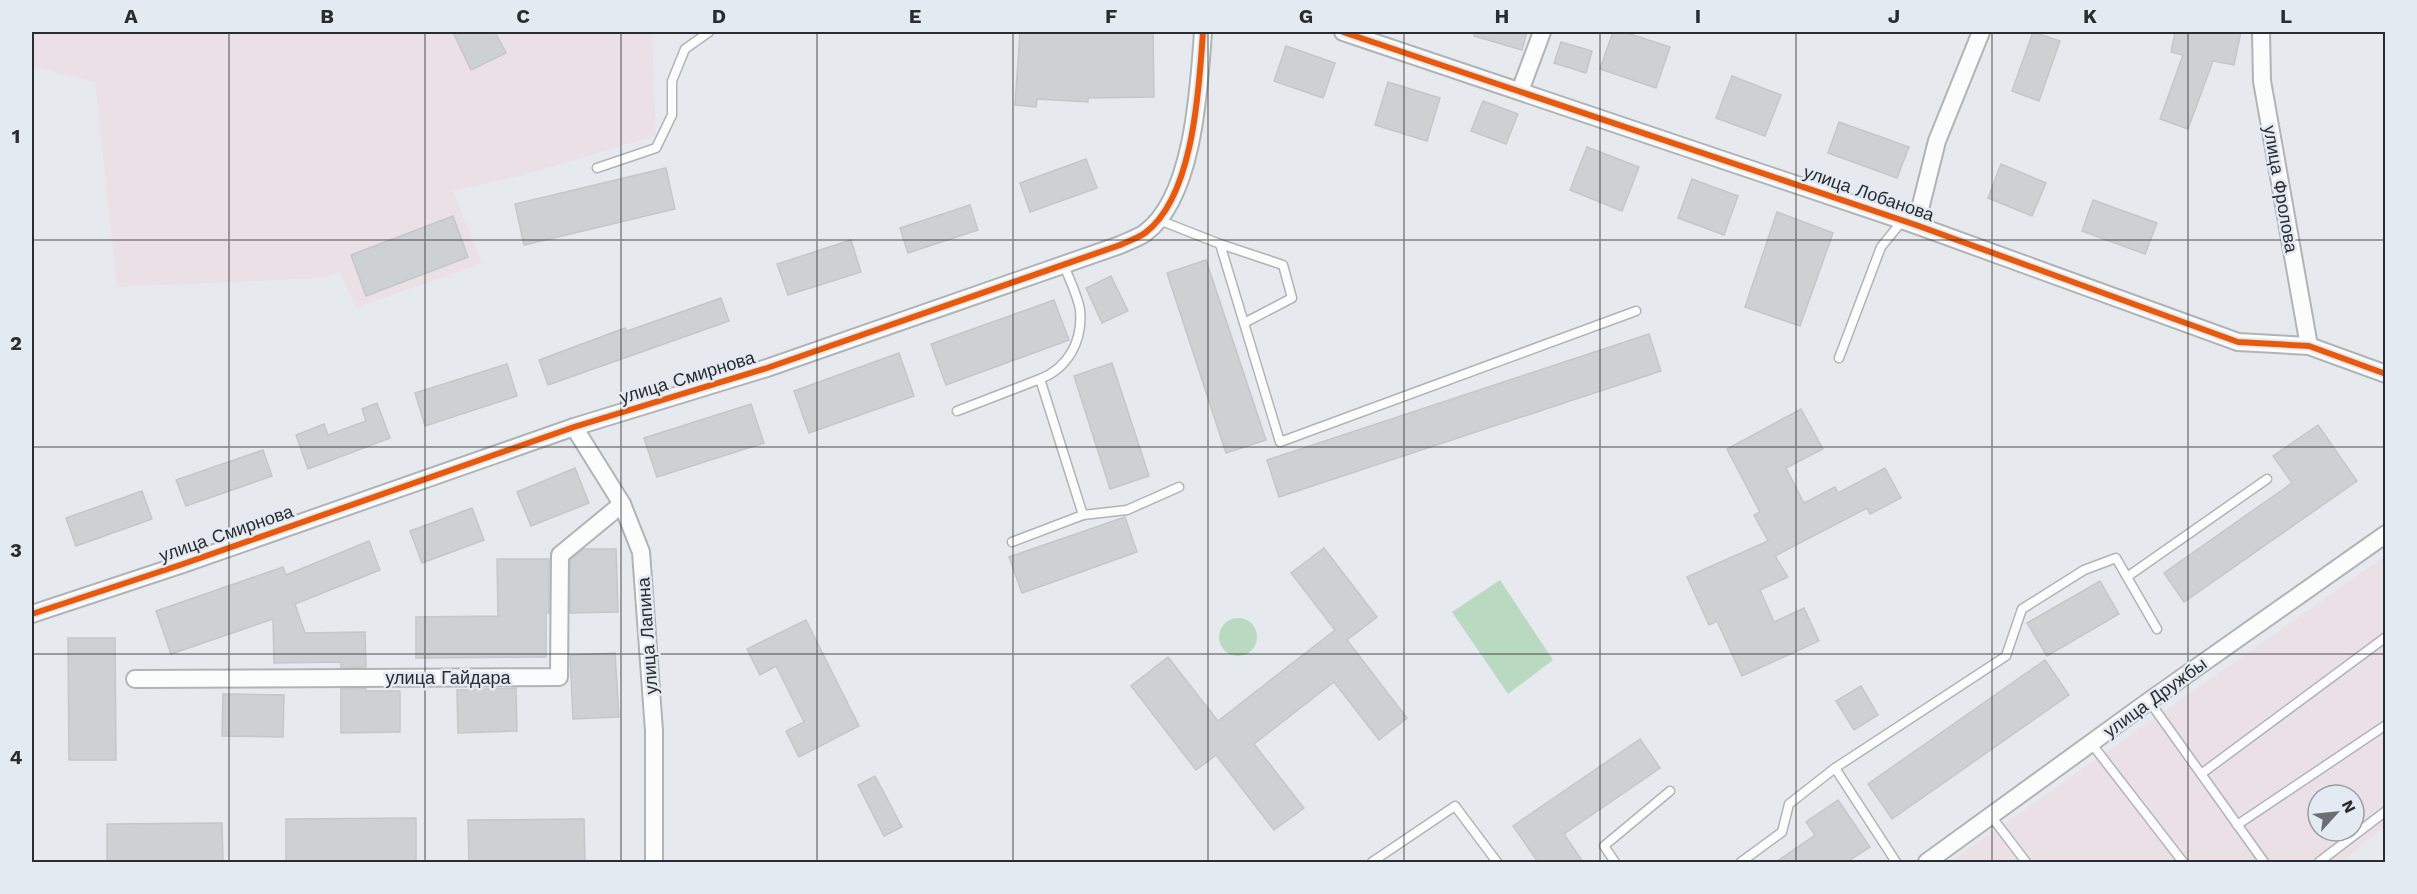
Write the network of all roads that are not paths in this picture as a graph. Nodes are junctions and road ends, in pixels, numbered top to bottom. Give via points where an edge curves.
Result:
1 (709, 32) edge
2 (1203, 32) edge
3 (1343, 32) edge
4 (1542, 32) edge
5 (1981, 32) edge
6 (2260, 32) edge
7 (1520, 91) junction
8 (597, 168) dead end
9 (1158, 219) junction
10 (1909, 223) junction
11 (1220, 244) junction
12 (1064, 265) junction
13 (1636, 311) dead end
14 (1244, 324) junction
15 (2309, 345) junction
16 (1839, 358) dead end
17 (2385, 374) edge
18 (1040, 378) junction
19 (957, 411) dead end
20 (574, 427) junction
21 (2267, 479) dead end
22 (1179, 487) dead end
23 (622, 504) junction
24 (1083, 515) junction
25 (2385, 534) edge
26 (1012, 542) dead end
27 (2127, 577) junction
28 (32, 614) edge
29 (2157, 629) dead end
30 (2385, 637) edge
31 (135, 679) dead end
32 (2149, 701) junction
33 (2385, 725) edge
34 (2091, 743) junction
35 (1835, 768) junction
36 (2201, 774) junction
37 (1670, 791) dead end
38 (2385, 812) edge
39 (1991, 816) junction
40 (2237, 825) junction
41 (1935, 860) edge
42 (654, 862) edge
43 (1372, 862) edge
44 (1497, 862) edge
45 (1614, 862) edge
46 (1741, 862) edge
47 (1896, 862) edge
48 (2026, 862) edge
49 (2183, 862) edge
50 (2264, 862) edge
51 (2319, 862) edge

1 - 8 lane via 685,49 672,81 672,115 656,148
2 - 9 street, улица Смирнова via 1199,102 1182,175 1166,211
3 - 7 street, улица Лобанова
4 - 7 street
5 - 10 street
6 - 15 street, улица Фролова via 2262,81
7 - 10 street, улица Лобанова
9 - 11 lane
9 - 12 street, улица Смирнова via 1146,233
10 - 15 street, улица Лобанова via 2238,342
10 - 16 lane via 1881,247
11 - 14 lane
11 - 14 lane via 1283,265 1292,298
12 - 18 lane via 1080,310 1076,347 1053,373
12 - 20 street, улица Смирнова via 767,368
13 - 14 lane via 1280,442
15 - 17 street, улица Лобанова
18 - 19 lane
18 - 24 lane
20 - 23 street, улица Лапина
20 - 28 street, улица Смирнова
21 - 27 lane
22 - 24 lane via 1126,510
23 - 31 street, улица Гайдара via 560,555 559,677
23 - 42 street, улица Лапина via 641,552 654,731
24 - 26 lane
25 - 32 street, улица Дружбы
27 - 29 lane
27 - 35 lane via 2116,558 2084,570 2022,609 2006,656
30 - 36 lane
32 - 34 street, улица Дружбы
32 - 36 lane
33 - 40 lane
34 - 39 street, улица Дружбы
34 - 49 lane
35 - 46 lane via 1789,804 1782,832
35 - 47 lane
36 - 40 lane
37 - 45 lane via 1604,846
38 - 51 lane
39 - 41 street, улица Дружбы
39 - 48 lane
40 - 50 lane
43 - 44 lane via 1455,806

